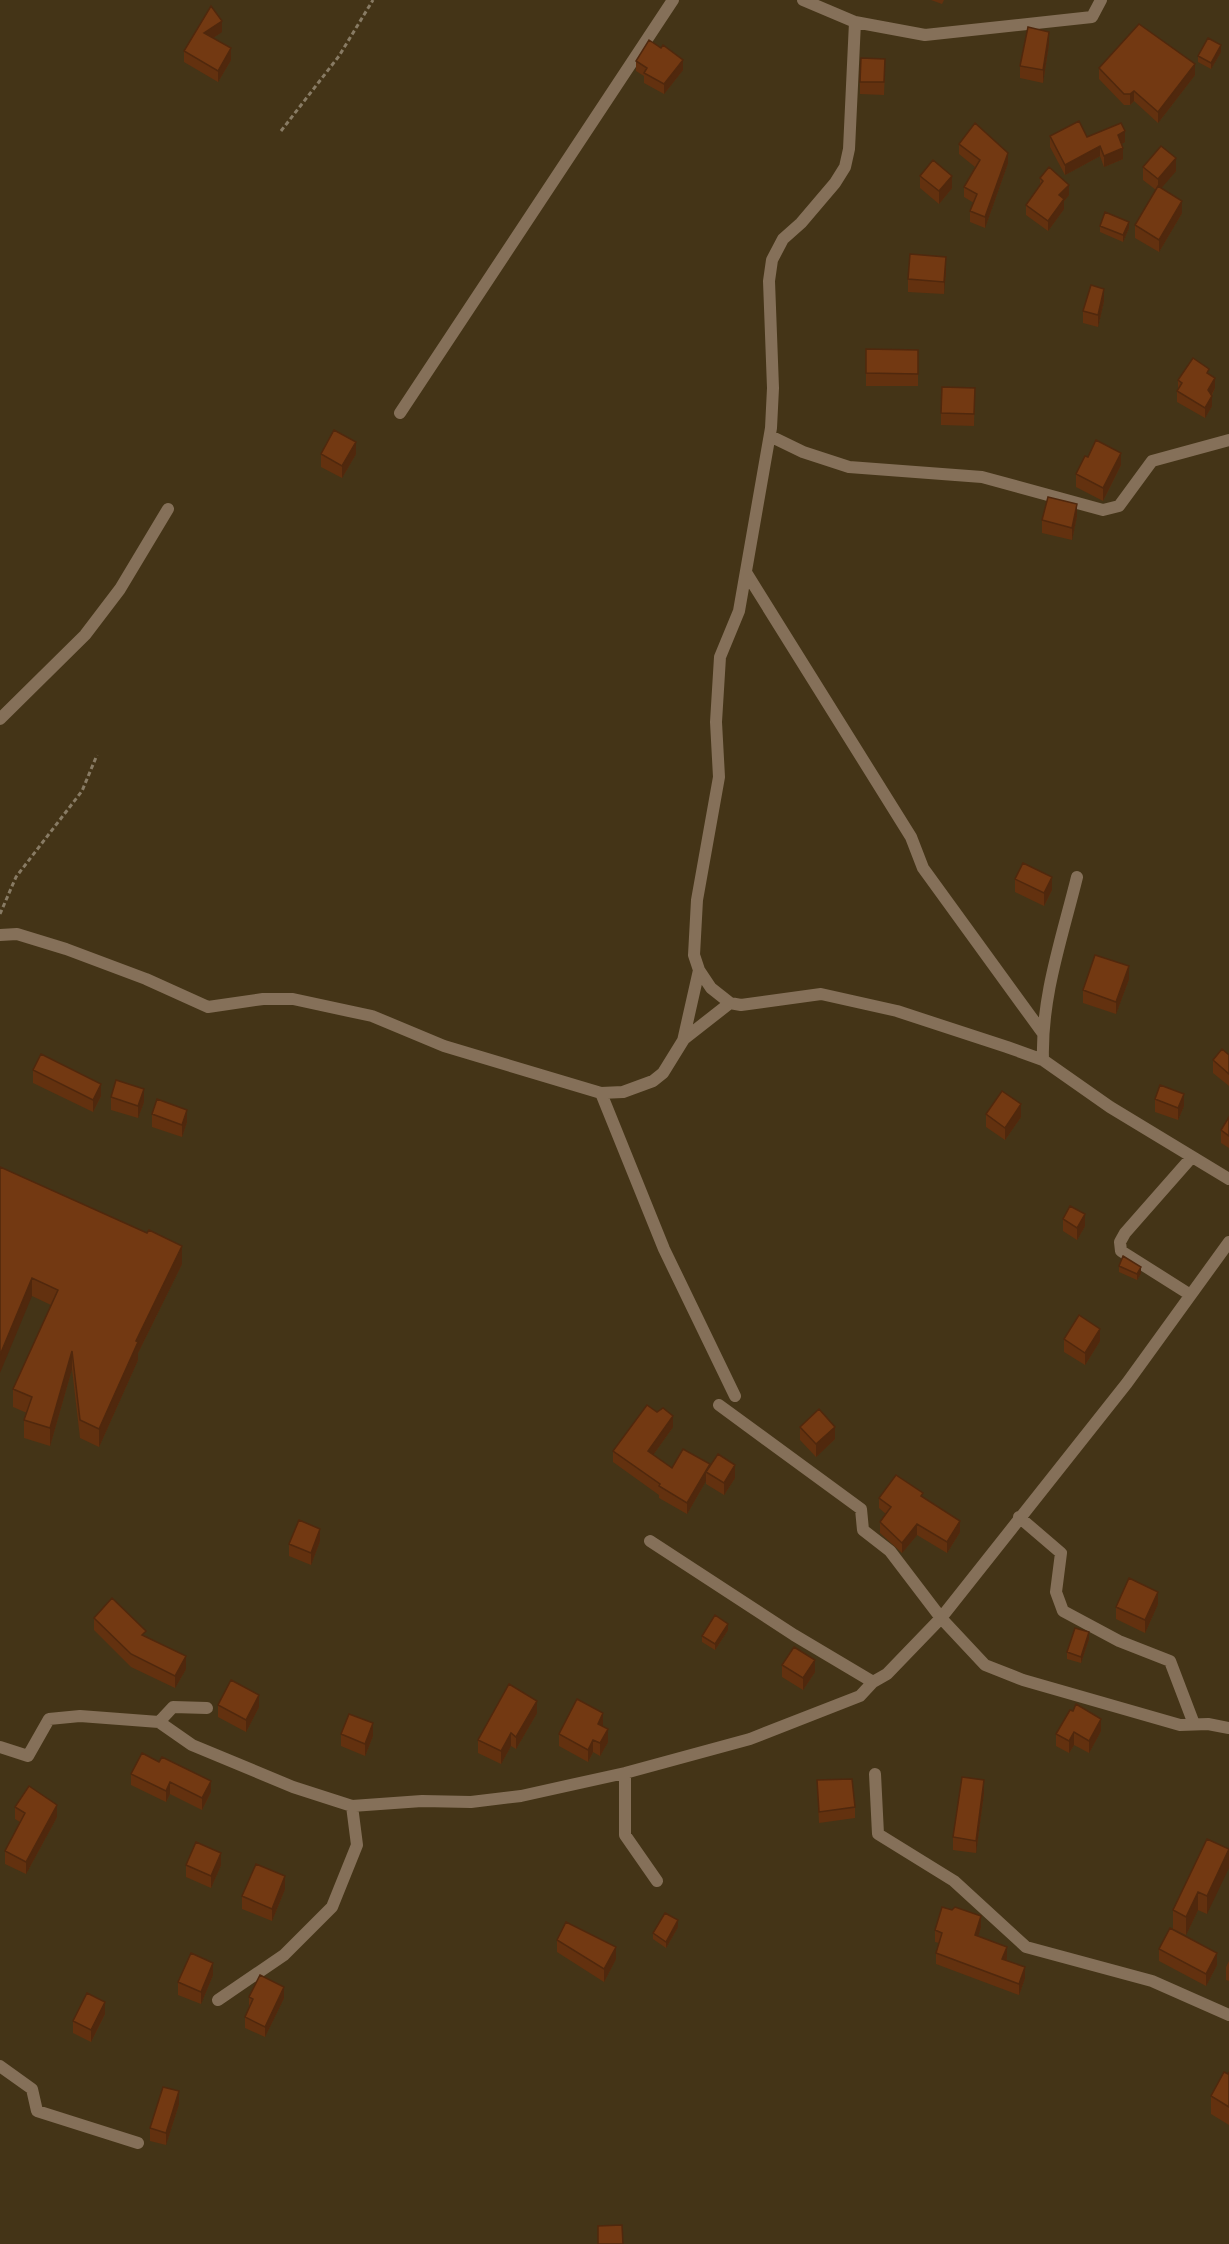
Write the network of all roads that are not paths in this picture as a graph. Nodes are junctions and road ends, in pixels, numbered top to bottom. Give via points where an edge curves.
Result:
1 (673, 0) edge
2 (803, 0) edge
3 (1101, 0) edge
4 (855, 22) junction
5 (400, 413) dead end
6 (770, 436) junction
7 (1229, 440) edge
8 (168, 510) dead end
9 (747, 574) junction
10 (0, 719) edge
11 (1077, 877) dead end
12 (0, 935) edge
13 (699, 970) junction
14 (730, 1003) junction
15 (1042, 1032) junction
16 (683, 1041) junction
17 (1043, 1060) junction
18 (601, 1093) junction
19 (1191, 1158) junction
20 (1229, 1179) edge
21 (1229, 1242) edge
22 (1190, 1294) junction
23 (735, 1396) dead end
24 (719, 1406) dead end
25 (1019, 1517) junction
26 (650, 1541) dead end
27 (941, 1618) junction
28 (873, 1682) junction
29 (207, 1708) dead end
30 (159, 1722) junction
31 (1194, 1724) junction
32 (1229, 1728) edge
33 (0, 1747) edge
34 (625, 1773) junction
35 (875, 1774) dead end
36 (352, 1806) junction
37 (657, 1881) dead end
38 (218, 2000) dead end
39 (1229, 2015) edge
40 (0, 2066) edge
41 (138, 2143) dead end

1 - 5 street
2 - 4 street
3 - 4 street via 1092,17 1081,20 1023,22 925,35
4 - 6 street via 845,167 801,223 783,239 772,260
6 - 7 street via 849,467 982,477 1103,510 1119,506 1152,461
6 - 9 street
8 - 10 street via 120,588 85,635
9 - 13 street via 739,611 720,657 718,777 698,900 694,955
9 - 15 street via 911,837 923,868
11 - 15 street via 1047,993
12 - 18 street via 17,934 66,949 208,1007 293,999 372,1016 444,1046
13 - 14 street
13 - 16 street
14 - 16 street
14 - 17 street via 741,1005 820,994 897,1011
15 - 17 street
16 - 18 street via 653,1081 623,1092
17 - 19 street
18 - 23 street via 664,1249
19 - 20 street
19 - 22 street via 1120,1242 1121,1251
21 - 22 street
22 - 25 street via 1127,1383
24 - 27 street via 861,1509 863,1530 890,1551
25 - 27 street
25 - 31 street via 1061,1553 1056,1592 1063,1611 1119,1641 1170,1661
26 - 28 street
27 - 28 street via 887,1674
27 - 31 street via 985,1665 1130,1712 1180,1725
28 - 34 street via 860,1696 750,1739
29 - 30 street via 173,1707
30 - 33 street via 80,1716 49,1719 28,1756
30 - 36 street via 192,1745 293,1787
31 - 32 street
34 - 36 street via 521,1796 471,1802
34 - 37 street via 625,1835
35 - 39 street via 878,1834 954,1881 1026,1947 1152,1981
36 - 38 street via 357,1845 332,1907 284,1955
40 - 41 street via 32,2089 37,2111

